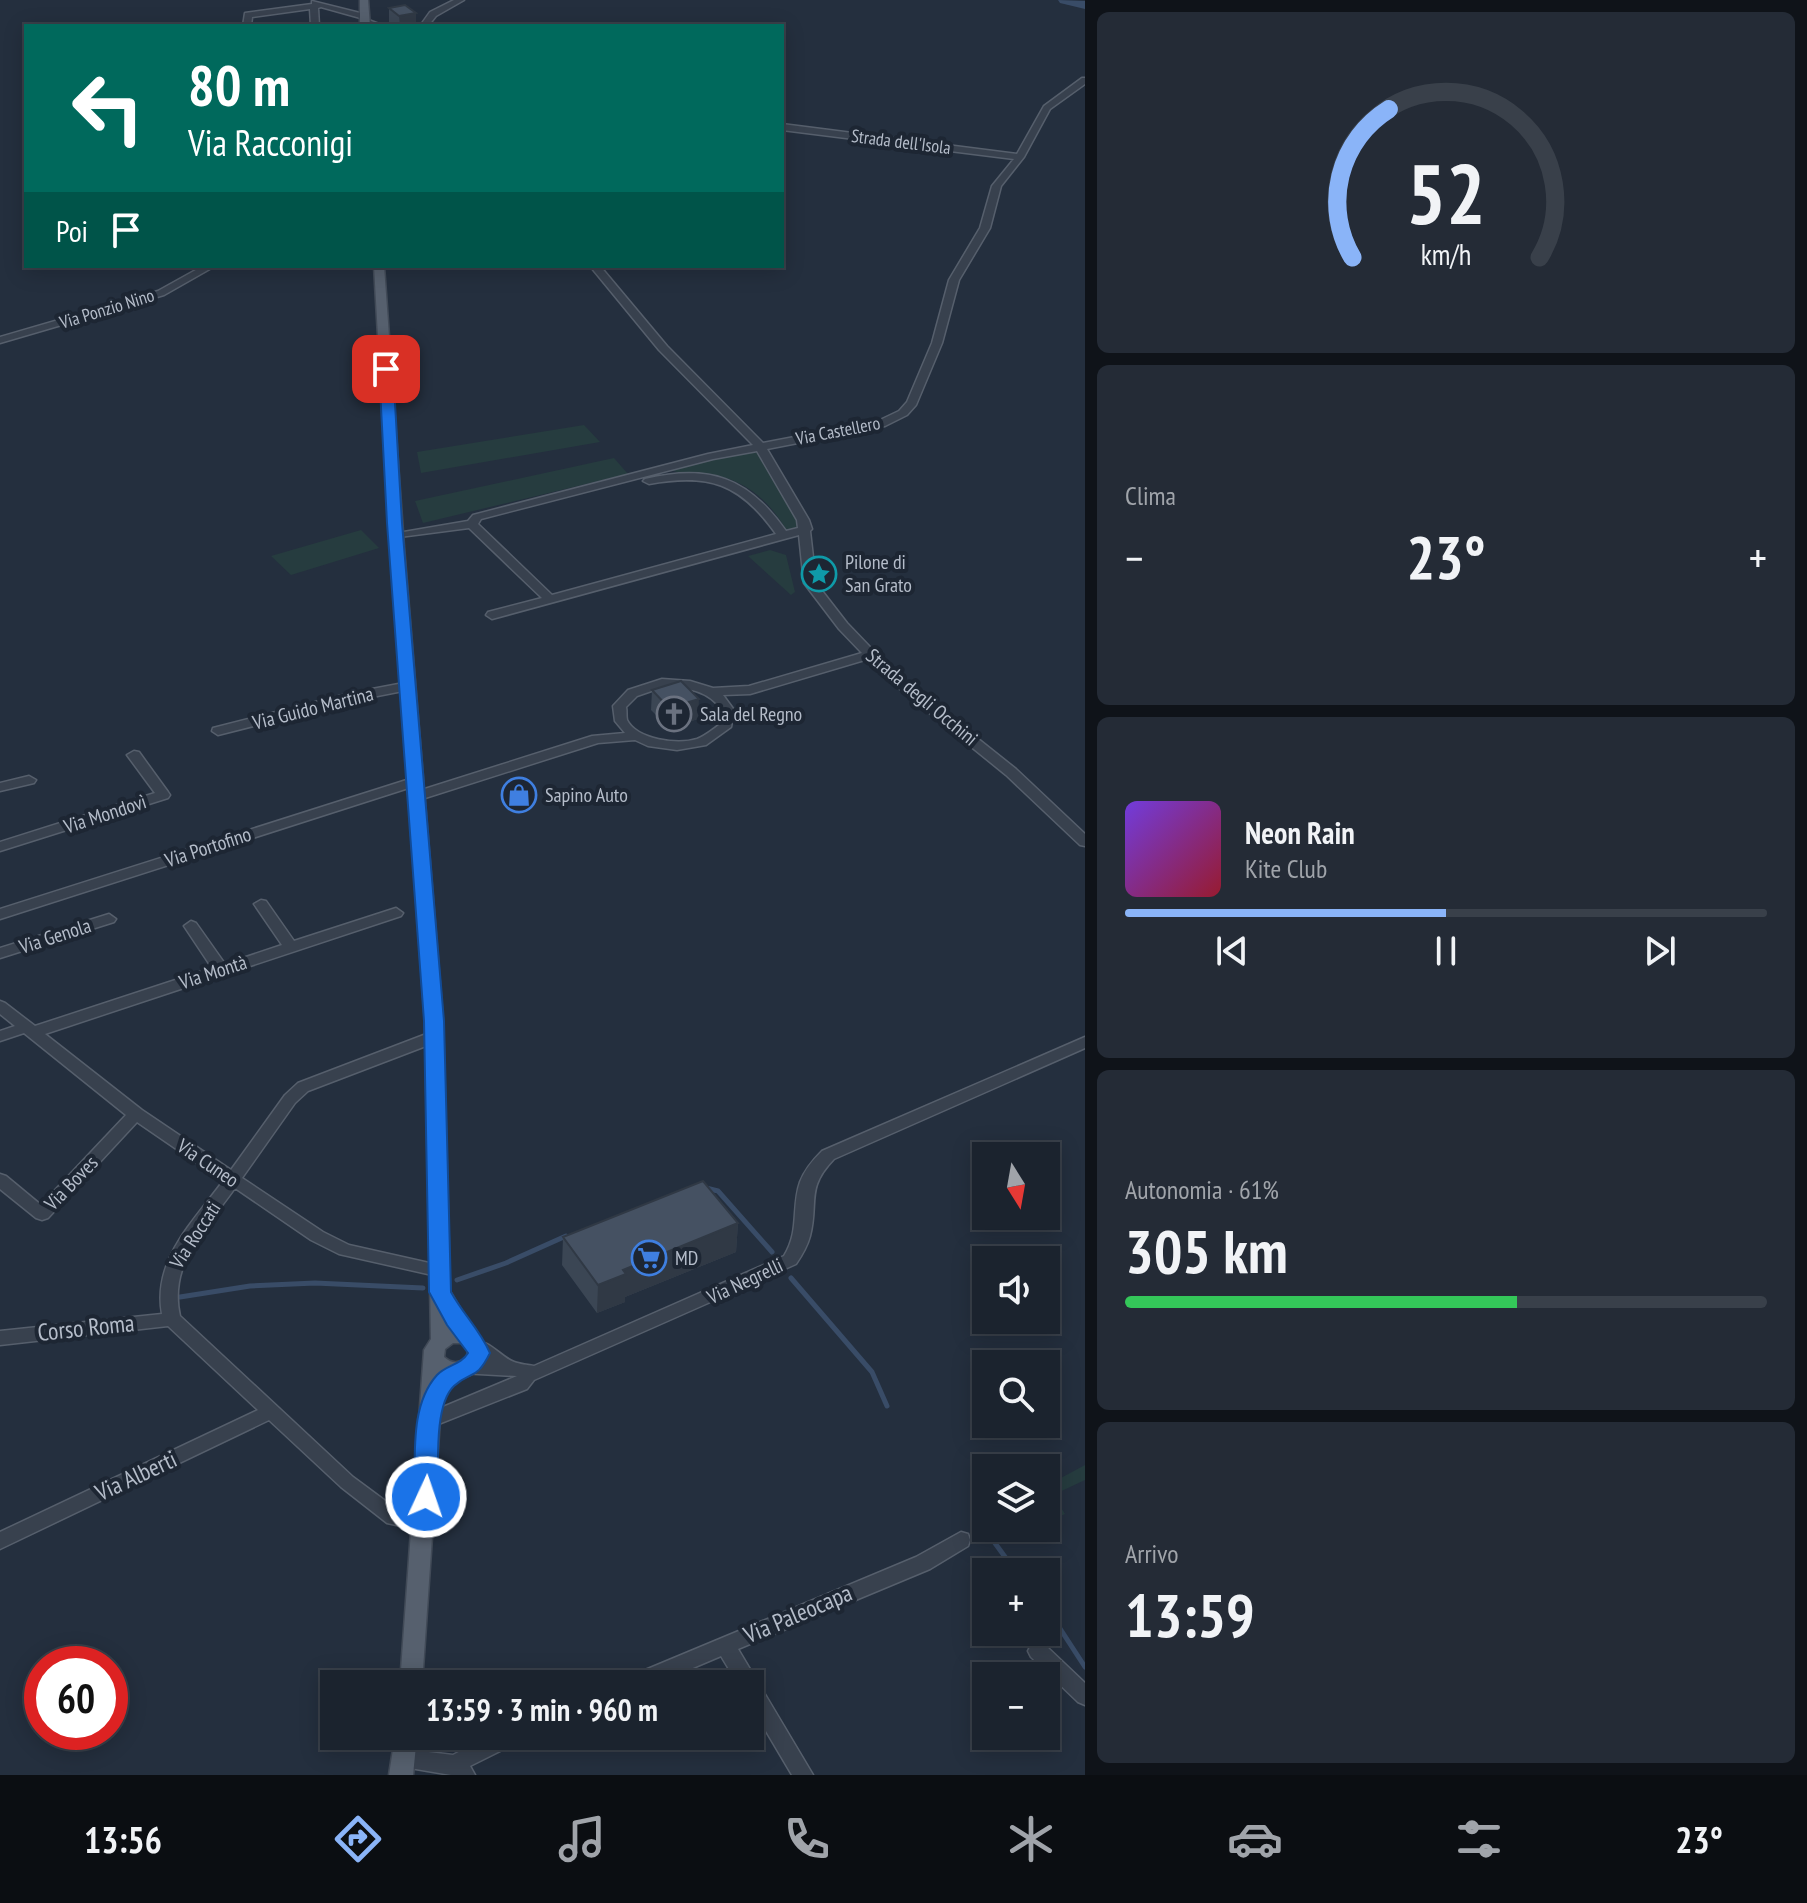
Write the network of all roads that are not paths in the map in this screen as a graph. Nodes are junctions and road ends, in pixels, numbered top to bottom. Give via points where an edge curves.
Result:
1 (304, 0) edge
2 (364, 0) edge
3 (460, 0) edge
4 (318, 5) junction
5 (365, 21) edge
6 (247, 24) edge
7 (315, 24) edge
8 (426, 24) edge
9 (1085, 80) edge
10 (784, 127) edge
11 (1020, 157) junction
12 (206, 268) edge
13 (379, 268) edge
14 (597, 268) edge
15 (0, 340) edge
16 (760, 446) junction
17 (472, 524) junction
18 (806, 529) junction
19 (396, 536) junction
20 (784, 536) junction
21 (550, 599) junction
22 (492, 615) dead end
23 (869, 655) junction
24 (409, 686) junction
25 (750, 690) junction
26 (711, 692) junction
27 (728, 710) junction
28 (619, 721) junction
29 (218, 731) dead end
30 (634, 736) junction
31 (597, 739) junction
32 (134, 755) dead end
33 (29, 780) dead end
34 (0, 787) edge
35 (416, 788) junction
36 (1085, 842) edge
37 (0, 847) edge
38 (261, 904) dead end
39 (396, 913) dead end
40 (0, 914) edge
41 (109, 919) dead end
42 (191, 926) dead end
43 (291, 947) junction
44 (0, 953) edge
45 (221, 970) junction
46 (0, 1006) edge
47 (28, 1030) junction
48 (0, 1036) edge
49 (434, 1037) junction
50 (1085, 1042) edge
51 (136, 1114) junction
52 (0, 1180) edge
53 (232, 1180) junction
54 (441, 1271) junction
55 (440, 1292) junction
56 (172, 1319) junction
57 (0, 1338) edge
58 (441, 1340) junction
59 (473, 1342) junction
60 (435, 1361) junction
61 (509, 1368) junction
62 (464, 1369) junction
63 (529, 1374) junction
64 (272, 1411) junction
65 (430, 1412) junction
66 (424, 1523) junction
67 (961, 1540) dead end
68 (0, 1541) edge
69 (725, 1645) junction
70 (1038, 1651) dead end
71 (412, 1670) edge
72 (666, 1670) edge
73 (740, 1670) edge
74 (1085, 1696) edge
75 (764, 1710) edge
76 (479, 1750) edge
77 (404, 1756) edge
78 (460, 1770) edge
79 (803, 1775) edge

1 - 4 street
2 - 5 main road
3 - 8 street
4 - 5 street
4 - 6 street via 248,15
4 - 7 street
9 - 11 street, Via Castellero via 1047,108
10 - 11 street, Strada dell'Isola
11 - 16 street, Via Castellero via 997,186 985,228 954,280 937,343 912,403 881,424
12 - 15 street, Via Ponzio Nino via 161,293
13 - 19 main road
14 - 16 street, Strada degli Occhini via 663,348
16 - 17 street, Via Castellero via 488,514
16 - 18 street, Strada degli Occhini
17 - 19 street, Via Castellero
17 - 20 street via 690,476 747,491 767,509
17 - 21 street
18 - 20 street
18 - 23 street, Strada degli Occhini via 810,583
19 - 24 main road
20 - 21 street
21 - 22 street
23 - 25 street
23 - 36 street, Strada degli Occhini via 1011,772
24 - 29 street, Via Guido Martina
24 - 35 main road
25 - 26 street
25 - 27 street
26 - 27 street
26 - 28 street via 679,683 645,686 622,701
27 - 30 street via 725,727 707,741 661,745
28 - 30 street
28 - 31 street
30 - 31 street
31 - 35 street, Via Portofino
32 - 37 street, Via Mondovì via 163,795
33 - 34 street
35 - 40 street, Via Portofino
35 - 49 main road
38 - 43 street
39 - 43 street, Via Montà
41 - 44 street, Via Genola
42 - 45 street
43 - 45 street, Via Montà
45 - 47 street, Via Montà
46 - 47 street, Via Cuneo
47 - 48 street, Via Montà
47 - 51 street, Via Cuneo
49 - 53 street, Via Roccati via 303,1087
49 - 54 main road
50 - 63 street, Via Negrelli via 828,1155 808,1177 802,1240 790,1260
51 - 52 street, Via Boves via 42,1214
51 - 53 street, Via Cuneo
53 - 54 street, Via Cuneo via 345,1250
53 - 56 street, Via Roccati via 169,1273
54 - 55 main road
55 - 58 main road
55 - 59 main road
56 - 57 street, Corso Roma
56 - 64 street
58 - 59 main road via 454,1335
58 - 60 main road
59 - 61 street
59 - 62 main road via 477,1359
60 - 62 main road via 445,1369
60 - 65 main road
61 - 62 street
61 - 63 street
62 - 65 main road via 446,1380
63 - 65 street, Via Negrelli via 521,1384
64 - 66 street via 384,1512
64 - 68 street, Via Alberti
65 - 66 main road
66 - 71 main road
67 - 69 street, Via Paleocapa via 923,1563
69 - 72 street, Via Paleocapa
69 - 73 street
70 - 74 street
75 - 79 street
76 - 78 street
77 - 78 street

